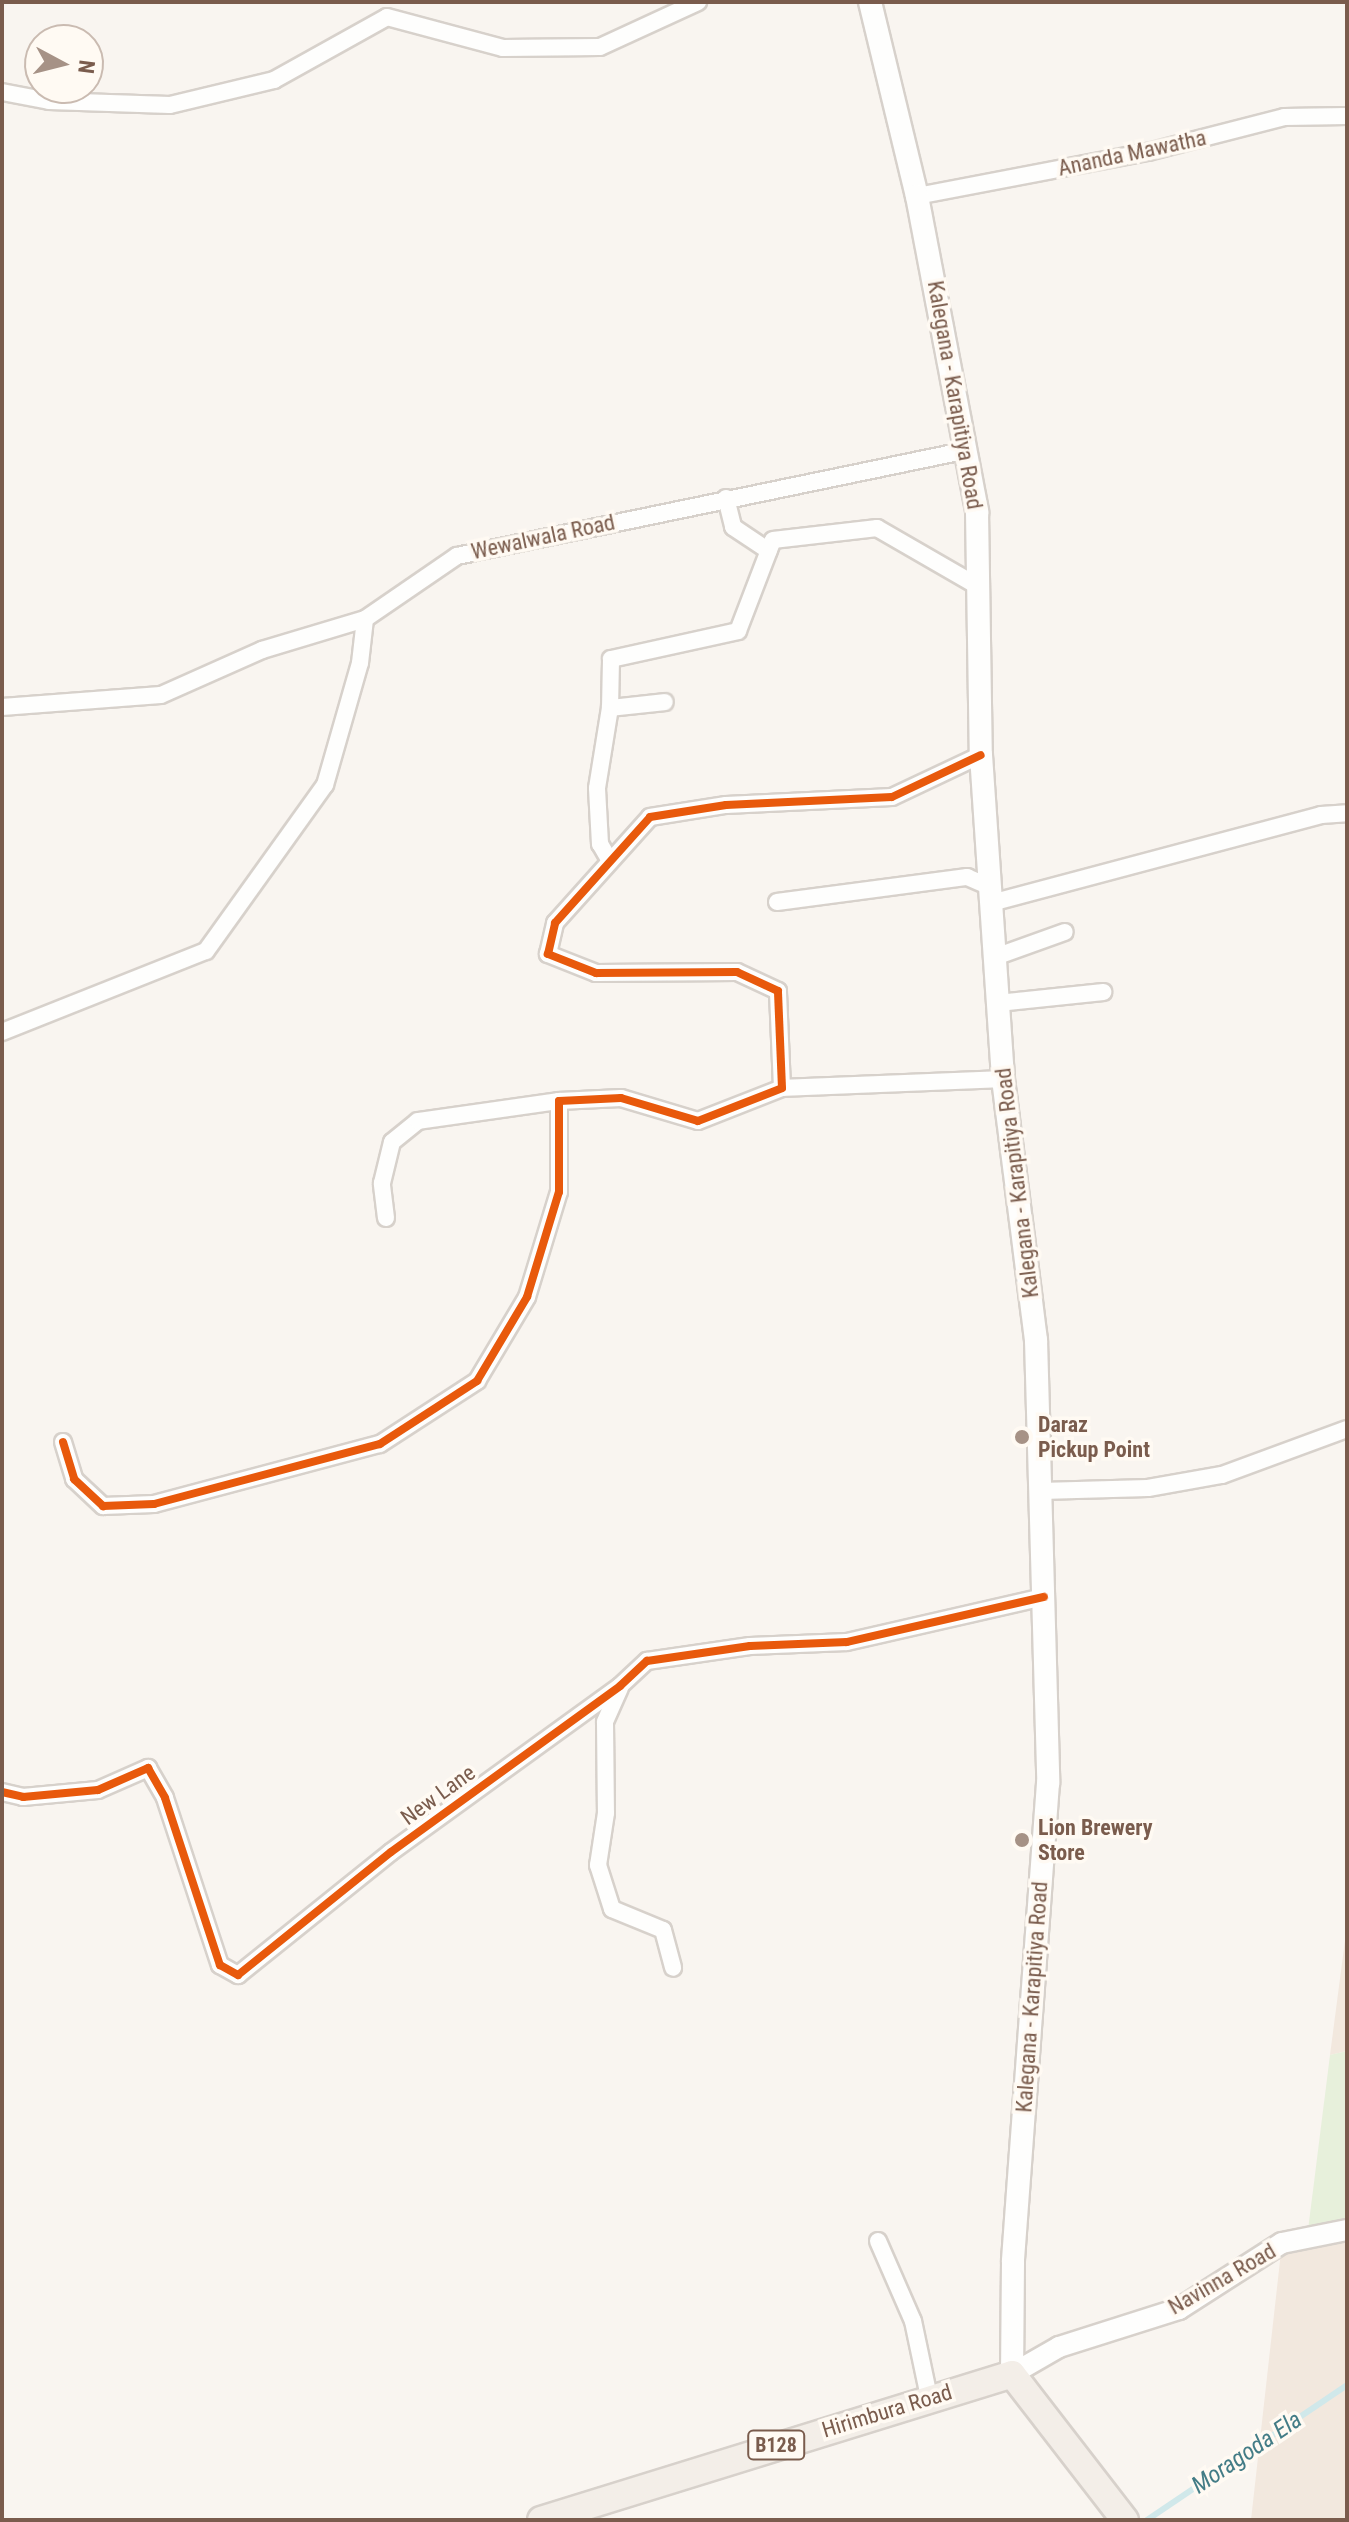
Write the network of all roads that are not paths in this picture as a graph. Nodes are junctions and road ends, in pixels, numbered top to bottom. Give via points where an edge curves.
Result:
1 (698, 2) edge
2 (870, 2) edge
3 (2, 92) edge
4 (1347, 116) edge
5 (917, 196) junction
6 (968, 450) junction
7 (726, 498) junction
8 (769, 551) junction
9 (979, 587) junction
10 (365, 619) junction
11 (665, 702) dead end
12 (2, 707) edge
13 (610, 708) junction
14 (981, 755) junction
15 (1347, 813) edge
16 (610, 861) junction
17 (990, 895) junction
18 (777, 902) dead end
19 (1065, 932) dead end
20 (995, 957) junction
21 (1103, 992) dead end
22 (998, 1003) junction
23 (2, 1032) edge
24 (1003, 1079) junction
25 (782, 1088) junction
26 (559, 1101) junction
27 (386, 1218) dead end
28 (1347, 1429) edge
29 (63, 1442) dead end
30 (1041, 1491) junction
31 (1044, 1597) junction
32 (620, 1686) junction
33 (2, 1792) edge
34 (673, 1968) dead end
35 (1347, 2230) edge
36 (878, 2241) dead end
37 (1012, 2374) junction
38 (929, 2397) junction
39 (1122, 2515) edge
40 (541, 2520) edge

1 - 3 street via 600,47 503,48 387,17 274,80 170,105 49,101
2 - 5 main road, Kalegana - Karapitiya Road
4 - 5 street, Ananda Mawatha via 1284,117 1148,152
5 - 6 main road, Kalegana - Karapitiya Road
6 - 7 street, Wewalwala Road
6 - 9 main road, Kalegana - Karapitiya Road via 977,512
7 - 8 street via 733,527
7 - 10 street, Wewalwala Road via 457,556
8 - 9 street via 773,540 877,528
8 - 13 street via 738,631 611,659
9 - 14 main road, Kalegana - Karapitiya Road
10 - 12 street, Wewalwala Road via 262,650 161,695
10 - 23 street via 360,663 325,785 206,951
11 - 13 street
13 - 16 street via 597,788 600,844
14 - 16 street via 892,797 726,805 650,817
14 - 17 main road, Kalegana - Karapitiya Road
15 - 17 street
16 - 25 street via 555,923 548,954 596,973 737,972 778,991
17 - 18 street via 967,877
17 - 20 main road, Kalegana - Karapitiya Road
19 - 20 street
20 - 22 main road, Kalegana - Karapitiya Road
21 - 22 street
22 - 24 main road, Kalegana - Karapitiya Road
24 - 25 street
24 - 30 main road, Kalegana - Karapitiya Road via 1036,1340
25 - 26 street via 698,1121 621,1098
26 - 27 street via 418,1121 392,1142 382,1183
26 - 29 street via 559,1192 527,1297 477,1381 380,1444 154,1504 103,1506 74,1479
28 - 30 street via 1222,1475 1148,1488
30 - 31 main road, Kalegana - Karapitiya Road
31 - 32 street, New Lane via 847,1642 750,1646 647,1661
31 - 37 main road, Kalegana - Karapitiya Road via 1048,1783 1013,2262
32 - 33 street, New Lane via 391,1852 238,1975 220,1965 165,1798 148,1768 98,1790 23,1797
32 - 34 street via 605,1722 606,1813 598,1865 612,1909 663,1930
35 - 37 street, Navinna Road via 1282,2243 1179,2309 1059,2347
36 - 38 street via 913,2321
37 - 38 main road, Hirimbura Road / B128
37 - 39 main road
38 - 40 main road, Hirimbura Road / B128

